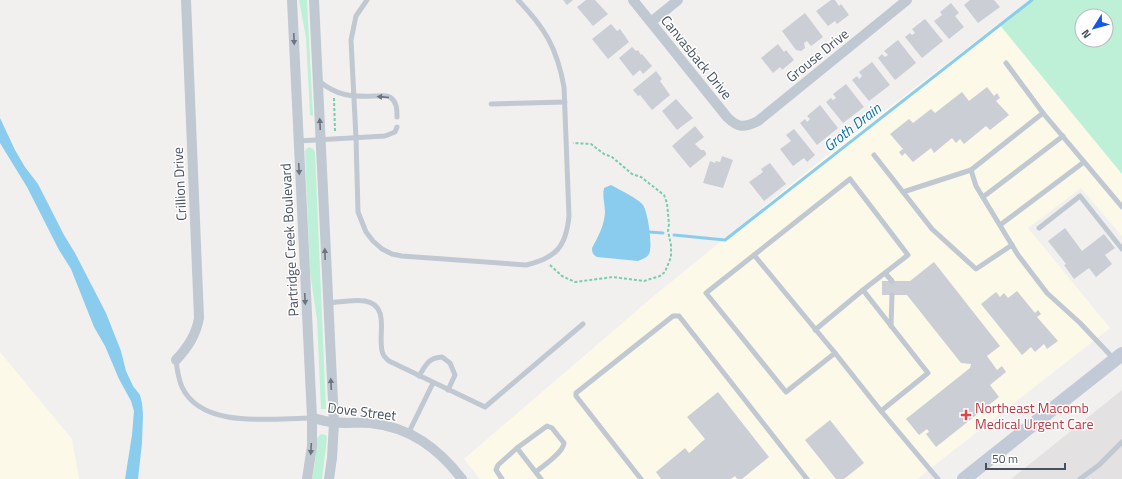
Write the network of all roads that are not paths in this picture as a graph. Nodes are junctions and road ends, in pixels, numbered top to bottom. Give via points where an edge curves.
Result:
1 (186, 0) edge
2 (292, 0) edge
3 (314, 0) edge
4 (367, 0) edge
5 (518, 0) edge
6 (633, 0) edge
7 (678, 0) edge
8 (907, 0) edge
9 (651, 22) junction
10 (1006, 63) dead end
11 (318, 79) junction
12 (354, 97) junction
13 (565, 102) junction
14 (491, 104) dead end
15 (1043, 113) junction
16 (397, 117) dead end
17 (742, 126) joint
18 (397, 127) dead end
19 (1062, 136) junction
20 (356, 138) junction
21 (298, 140) junction
22 (321, 140) junction
23 (874, 155) dead end
24 (1084, 162) junction
25 (971, 170) junction
26 (902, 192) junction
27 (983, 197) junction
28 (1122, 207) edge
29 (1000, 225) junction
30 (1039, 228) dead end
31 (1012, 245) junction
32 (1122, 249) edge
33 (754, 255) junction
34 (885, 273) junction
35 (892, 281) dead end
36 (863, 290) junction
37 (892, 295) dead end
38 (327, 303) junction
39 (583, 324) dead end
40 (891, 326) junction
41 (815, 330) junction
42 (835, 353) junction
43 (1118, 357) edge
44 (176, 360) joint
45 (419, 376) junction
46 (434, 383) junction
47 (448, 390) junction
48 (880, 411) junction
49 (312, 418) junction
50 (334, 422) junction
51 (409, 432) junction
52 (1122, 442) edge
53 (517, 448) junction
54 (536, 472) junction
55 (307, 479) edge
56 (329, 479) edge
57 (462, 479) edge
58 (502, 479) edge
59 (541, 479) edge
60 (641, 479) edge
61 (807, 479) edge
62 (938, 479) edge
63 (965, 479) edge
64 (1080, 479) edge

1 - 44 street, Crillion Drive via 199,318 192,341
2 -> 21 street, Partridge Creek Boulevard
3 - 11 street
4 - 12 lane via 356,16 351,40
5 - 13 lane via 550,41 564,87
6 - 9 street, Canvasback Drive
7 - 9 street
8 - 17 street, Grouse Drive via 758,121
9 - 17 street, Canvasback Drive via 727,116 734,124
10 - 15 lane
11 - 12 lane via 342,95
22 -> 11 street
16 -> 12 lane via 396,106 390,97
12 - 20 lane
13 - 14 lane
13 - 20 lane via 568,229 565,240 551,256 526,265 402,256 382,249 366,232 358,212
15 - 19 lane
15 - 25 lane
18 - 20 lane via 395,132 385,136
19 - 24 lane
19 - 27 lane
20 - 22 lane
21 - 22 lane
21 -> 49 street, Partridge Creek Boulevard
38 -> 22 street
23 - 26 lane
24 - 28 lane
24 - 29 lane
25 - 26 lane
25 - 27 lane
26 - 31 lane via 932,229 976,269
27 - 29 lane
29 - 31 lane
30 - 32 lane via 1080,196
31 - 43 lane via 1047,293
33 - 34 lane via 850,179 908,254
33 - 41 lane
33 - 42 lane via 706,293 786,392
34 - 35 lane
34 - 36 lane
36 - 40 lane
36 - 41 lane
37 - 40 lane
38 - 45 lane via 365,301 372,304 382,316 384,356
50 -> 38 street
39 - 47 lane via 485,407
40 - 48 lane via 928,373
41 - 42 lane
42 - 48 lane
43 - 63 main road
44 - 49 lane via 182,388 197,405 209,411 240,419
45 - 46 lane
45 - 47 lane via 427,363 434,358 442,357 450,363 455,375
46 - 47 lane
46 - 51 lane
48 - 62 lane
49 - 50 street, Dove Street
49 -> 55 street, Partridge Creek Boulevard via 312,446
50 - 51 street, Dove Street via 385,425
50 - 56 street
51 - 57 street, Dove Street via 443,457
52 - 64 lane via 1099,465
53 - 54 lane
53 - 54 lane via 547,426 552,428 564,443 563,448
53 - 58 lane via 498,465 496,470
54 - 59 lane
60 - 61 lane via 576,393 673,316 679,316

